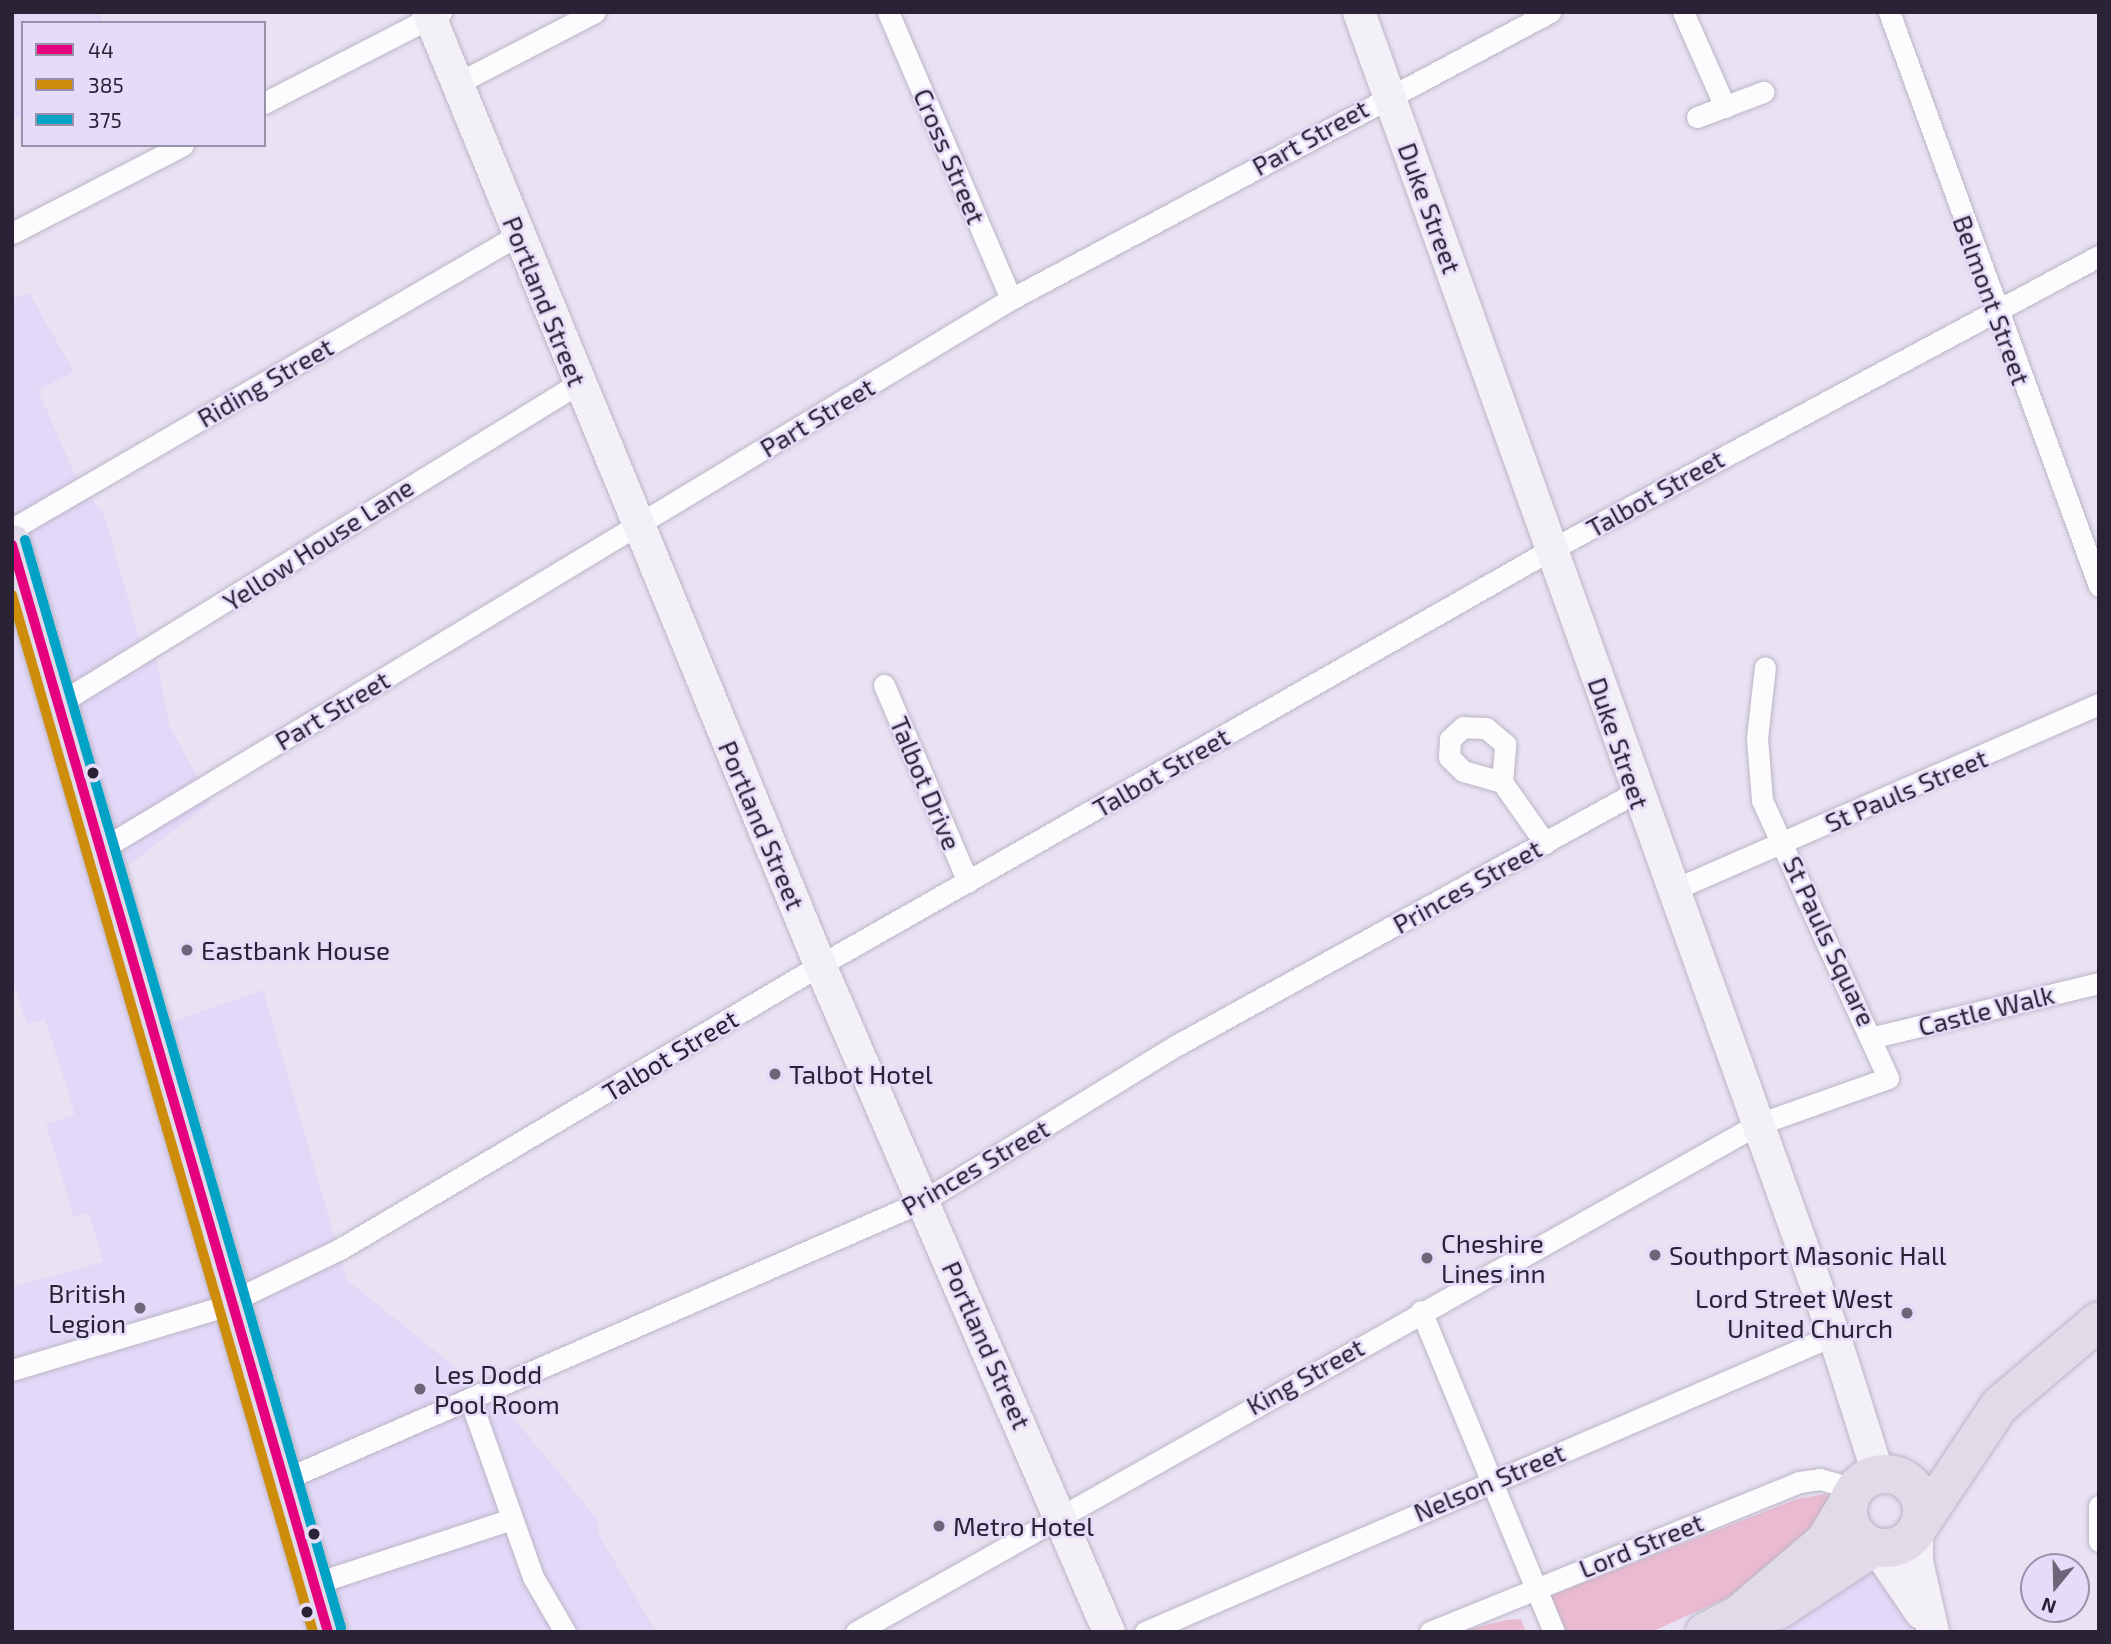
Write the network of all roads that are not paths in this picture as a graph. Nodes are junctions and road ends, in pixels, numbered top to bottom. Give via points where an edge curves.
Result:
1 (595, 12) edge
2 (888, 12) edge
3 (1359, 12) edge
4 (1550, 12) edge
5 (1683, 12) edge
6 (1889, 12) edge
7 (433, 14) edge
8 (458, 83) junction
9 (1763, 93) dead end
10 (1390, 94) junction
11 (266, 102) edge
12 (1726, 107) junction
13 (1697, 117) dead end
14 (179, 147) edge
15 (12, 233) edge
16 (518, 235) junction
17 (2099, 257) edge
18 (1011, 299) junction
19 (1995, 308) junction
20 (579, 383) junction
21 (637, 526) junction
22 (13, 548) edge
23 (1552, 549) junction
24 (2099, 586) edge
25 (1765, 667) dead end
26 (884, 685) dead end
27 (58, 704) junction
28 (2099, 704) edge
29 (1502, 782) dead end
30 (1636, 792) junction
31 (1784, 842) junction
32 (1545, 843) junction
33 (100, 850) junction
34 (968, 882) junction
35 (1672, 890) junction
36 (820, 965) junction
37 (2099, 983) edge
38 (1874, 1037) junction
39 (1755, 1125) junction
40 (923, 1201) junction
41 (232, 1303) junction
42 (1421, 1311) junction
43 (2099, 1321) edge
44 (1834, 1335) junction
45 (12, 1370) edge
46 (470, 1399) junction
47 (1999, 1406) junction
48 (284, 1480) junction
49 (1491, 1481) junction
50 (1869, 1485) junction
51 (2099, 1506) edge
52 (1062, 1512) junction
53 (509, 1520) junction
54 (1918, 1528) junction
55 (2099, 1541) edge
56 (1875, 1547) junction
57 (313, 1584) junction
58 (1536, 1587) junction
59 (1728, 1624) edge
60 (328, 1632) edge
61 (565, 1632) edge
62 (856, 1632) edge
63 (1109, 1632) edge
64 (1145, 1632) edge
65 (1430, 1632) edge
66 (1554, 1632) edge
67 (1933, 1632) edge

1 - 8 street
2 - 18 street, Cross Street
3 - 10 street, Duke Street
4 - 10 street, Part Street
5 - 12 street
6 - 19 street, Belmont Street
7 - 8 street, Portland Street
7 - 11 street
8 - 16 street, Portland Street
9 - 12 street
10 - 18 street, Part Street
10 - 23 street, Duke Street
12 - 13 street
14 - 15 street
16 - 20 street, Portland Street
16 - 22 street, Riding Street
17 - 19 street, Talbot Street
18 - 21 street, Part Street
19 - 23 street, Talbot Street
19 - 24 street, Belmont Street
20 - 21 street, Portland Street
20 - 27 street, Yellow House Lane
21 - 33 street, Part Street
21 - 36 street, Portland Street
22 - 27 highway via 35,607
23 - 30 street, Duke Street
23 - 34 street, Talbot Street
25 - 31 street, St Pauls Square via 1757,738 1762,800
26 - 34 street, Talbot Drive
27 - 33 highway
28 - 31 street, St Pauls Street
29 - 32 street
30 - 32 street, Princes Street
30 - 35 street, Duke Street
31 - 35 street, St Pauls Street
31 - 38 street, St Pauls Square
32 - 40 street, Princes Street via 1177,1045
33 - 41 highway
34 - 36 street, Talbot Street
35 - 39 street, Duke Street
36 - 40 street, Portland Street
36 - 41 street, Talbot Street via 341,1249
37 - 38 street, Castle Walk
38 - 39 street, St Pauls Square via 1888,1078
39 - 42 street, King Street
39 - 44 street, Duke Street
40 - 46 street, Princes Street
40 - 52 street, Portland Street
41 - 45 street, Talbot Street
41 - 48 highway
42 - 49 street
42 - 52 street, King Street
43 - 47 highway
44 - 49 street, Nelson Street
44 - 50 street, Duke Street
46 - 48 street, Princes Street
46 - 53 street
47 - 50 highway via 1933,1460
47 - 54 highway
48 - 57 highway
49 - 58 street
49 - 64 street, Nelson Street
50 - 54 highway via 1919,1497
50 - 56 highway via 1853,1531
50 - 58 street, Lord Street via 1820,1479 1798,1482
50 - 59 highway via 1820,1546
51 - 55 street
52 - 62 street, King Street
52 - 63 street, Portland Street
53 - 57 street
53 - 61 street
54 - 56 highway via 1896,1547
54 - 67 street via 1917,1561
56 - 59 highway via 1778,1610
56 - 67 street
57 - 60 highway
58 - 65 street, Lord Street
58 - 66 street

